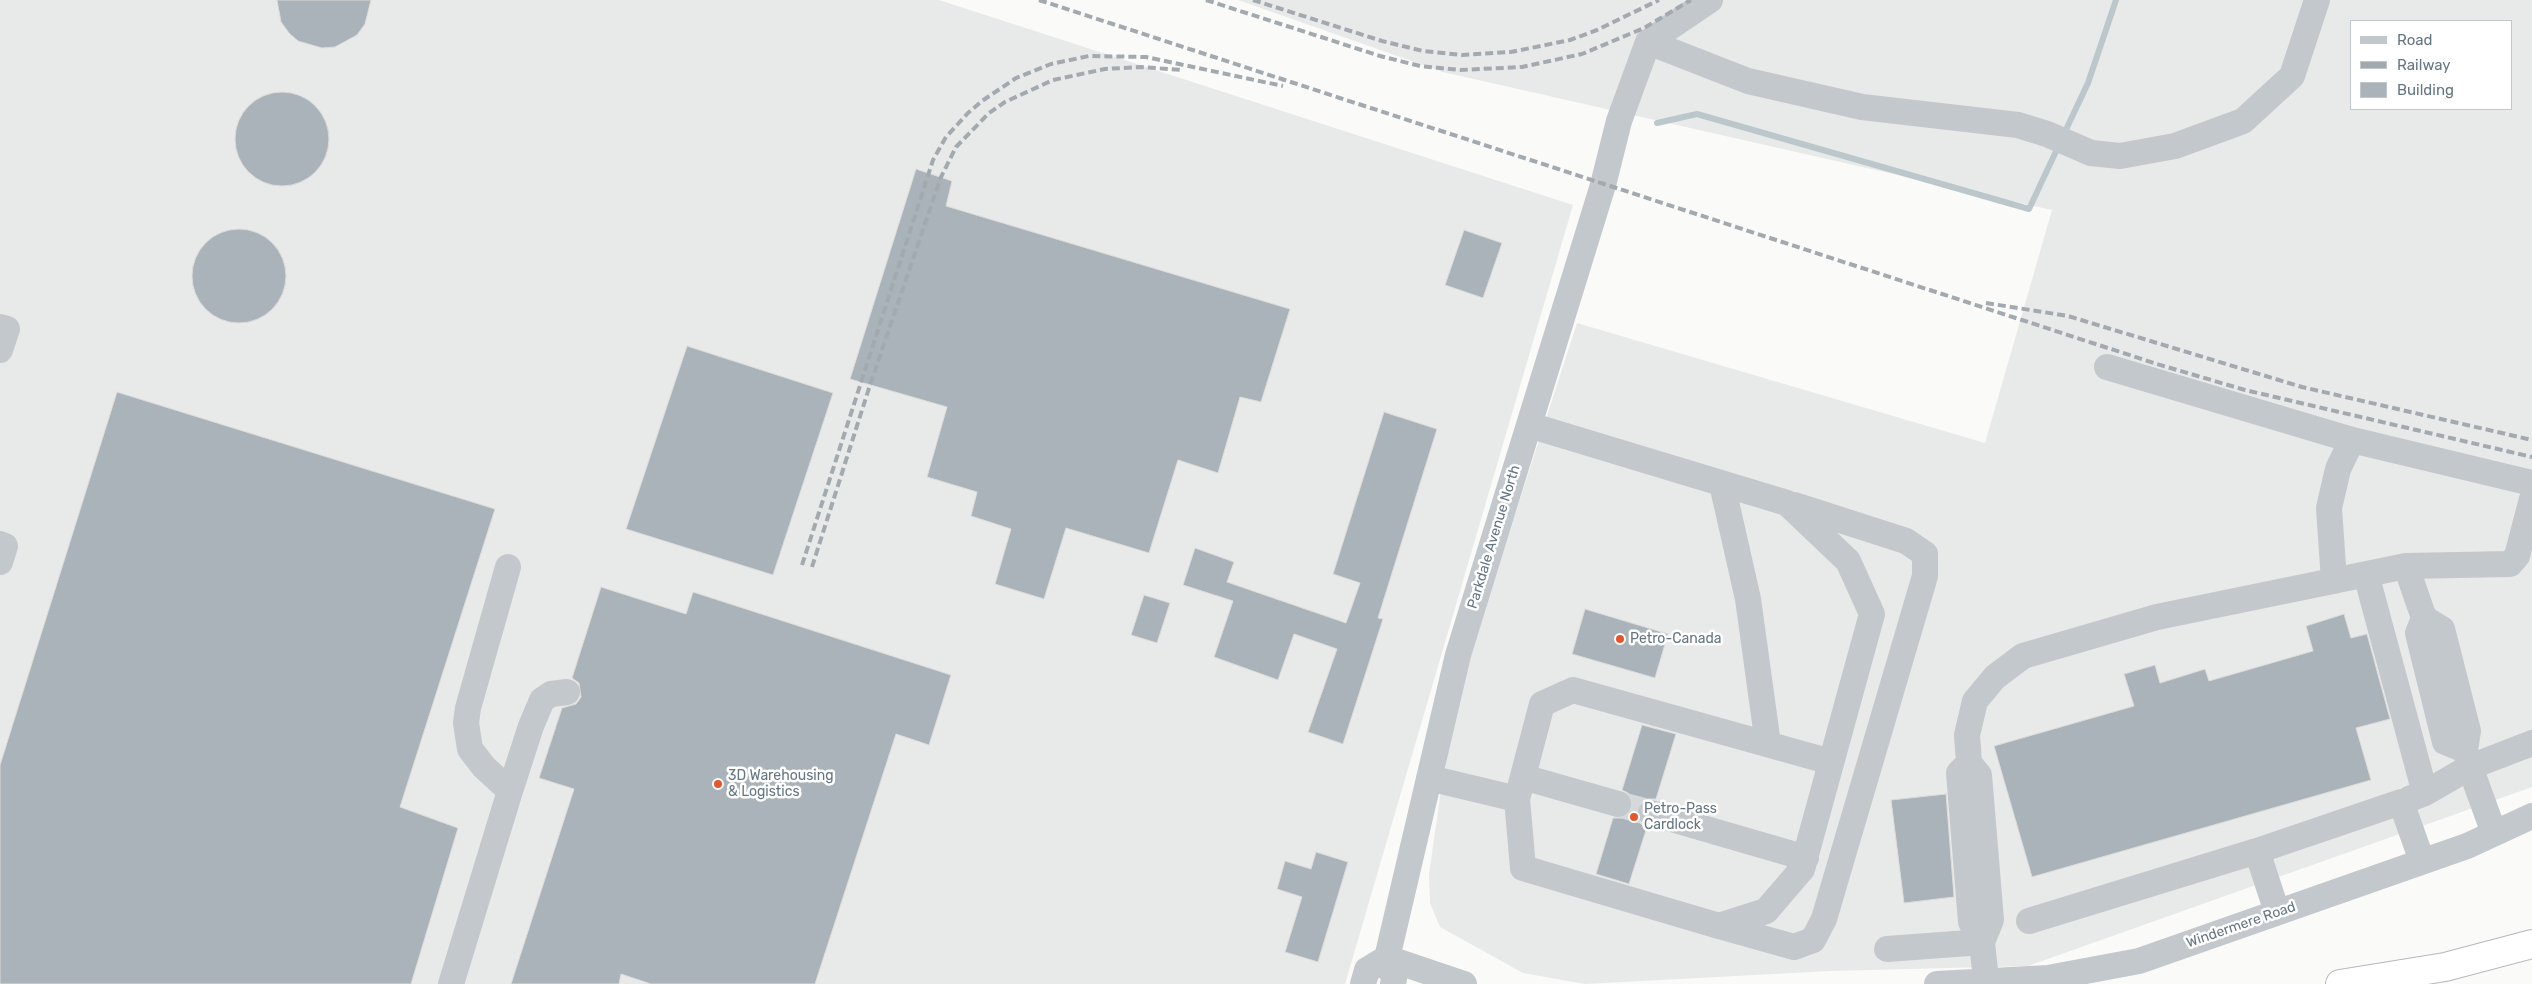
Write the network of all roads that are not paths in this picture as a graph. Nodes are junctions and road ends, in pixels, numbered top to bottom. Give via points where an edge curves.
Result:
1 (1710, 0) edge
2 (2317, 0) edge
3 (1648, 42) junction
4 (0, 327) edge
5 (0, 350) edge
6 (2107, 366) dead end
7 (1529, 425) junction
8 (2352, 440) junction
9 (2532, 483) edge
10 (1722, 484) junction
11 (2532, 499) edge
12 (1787, 503) junction
13 (0, 544) edge
14 (0, 562) edge
15 (2406, 566) junction
16 (508, 567) dead end
17 (2366, 574) junction
18 (2334, 581) junction
19 (567, 692) dead end
20 (2532, 743) edge
21 (1768, 744) junction
22 (2467, 759) junction
23 (1831, 762) junction
24 (1429, 778) junction
25 (1520, 788) junction
26 (510, 791) junction
27 (2413, 798) junction
28 (1618, 804) tunnel mouth
29 (1651, 813) tunnel mouth
30 (2532, 816) edge
31 (2494, 833) junction
32 (2256, 851) junction
33 (1806, 858) junction
34 (2422, 861) junction
35 (2277, 912) junction
36 (2028, 921) dead end
37 (1719, 926) junction
38 (1982, 942) junction
39 (2532, 944) edge
40 (1888, 949) dead end
41 (2532, 954) edge
42 (1386, 958) junction
43 (1986, 981) junction
44 (451, 984) edge
45 (1363, 984) edge
46 (1392, 984) edge
47 (1464, 984) edge
48 (1937, 984) edge
49 (2340, 984) edge
50 (2437, 984) edge

1 - 3 street
2 - 3 street via 2292,76 2243,121 2175,146 2120,156 2092,154 2018,125 1862,108 1748,80
3 - 7 street, Parkdale Avenue North via 1619,121 1603,185
4 - 5 street via 7,329
6 - 8 street
7 - 10 street
7 - 24 street, Parkdale Avenue North via 1458,655
8 - 9 street
8 - 18 street via 2338,469 2329,508
10 - 12 street
10 - 21 street via 1748,599
11 - 15 street via 2517,556 2510,564
12 - 23 street via 1848,561 1872,614
12 - 37 street via 1906,541 1925,554 1925,576 1824,919 1813,940 1794,947
13 - 14 street via 5,546
15 - 17 street
15 - 22 street via 2424,618 2442,629 2468,731
16 - 26 street via 466,723 470,749
17 - 18 street
17 - 27 street
18 - 38 street via 2157,617 2023,656 1995,677 1976,701 1967,735 1969,762 1959,773 1971,922
19 - 26 street via 551,694 542,700
20 - 22 street
21 - 23 street
21 - 25 street via 1572,690 1542,704
22 - 27 street
22 - 31 street
23 - 33 street
24 - 25 street
24 - 42 street, Parkdale Avenue North
25 - 28 street
25 - 37 street via 1523,868
26 - 44 street
27 - 32 street
27 - 34 street
29 - 33 street
30 - 31 street, Windermere Road
31 - 34 street, Windermere Road
32 - 35 street
32 - 36 street
33 - 37 street via 1802,869 1766,910
34 - 35 street, Windermere Road
35 - 43 street, Windermere Road via 2139,961 2048,978
38 - 40 street
38 - 43 street
39 - 49 highway via 2445,967
41 - 50 highway
42 - 45 street via 1367,970
42 - 46 street via 1394,979
42 - 47 street
43 - 48 street, Windermere Road

